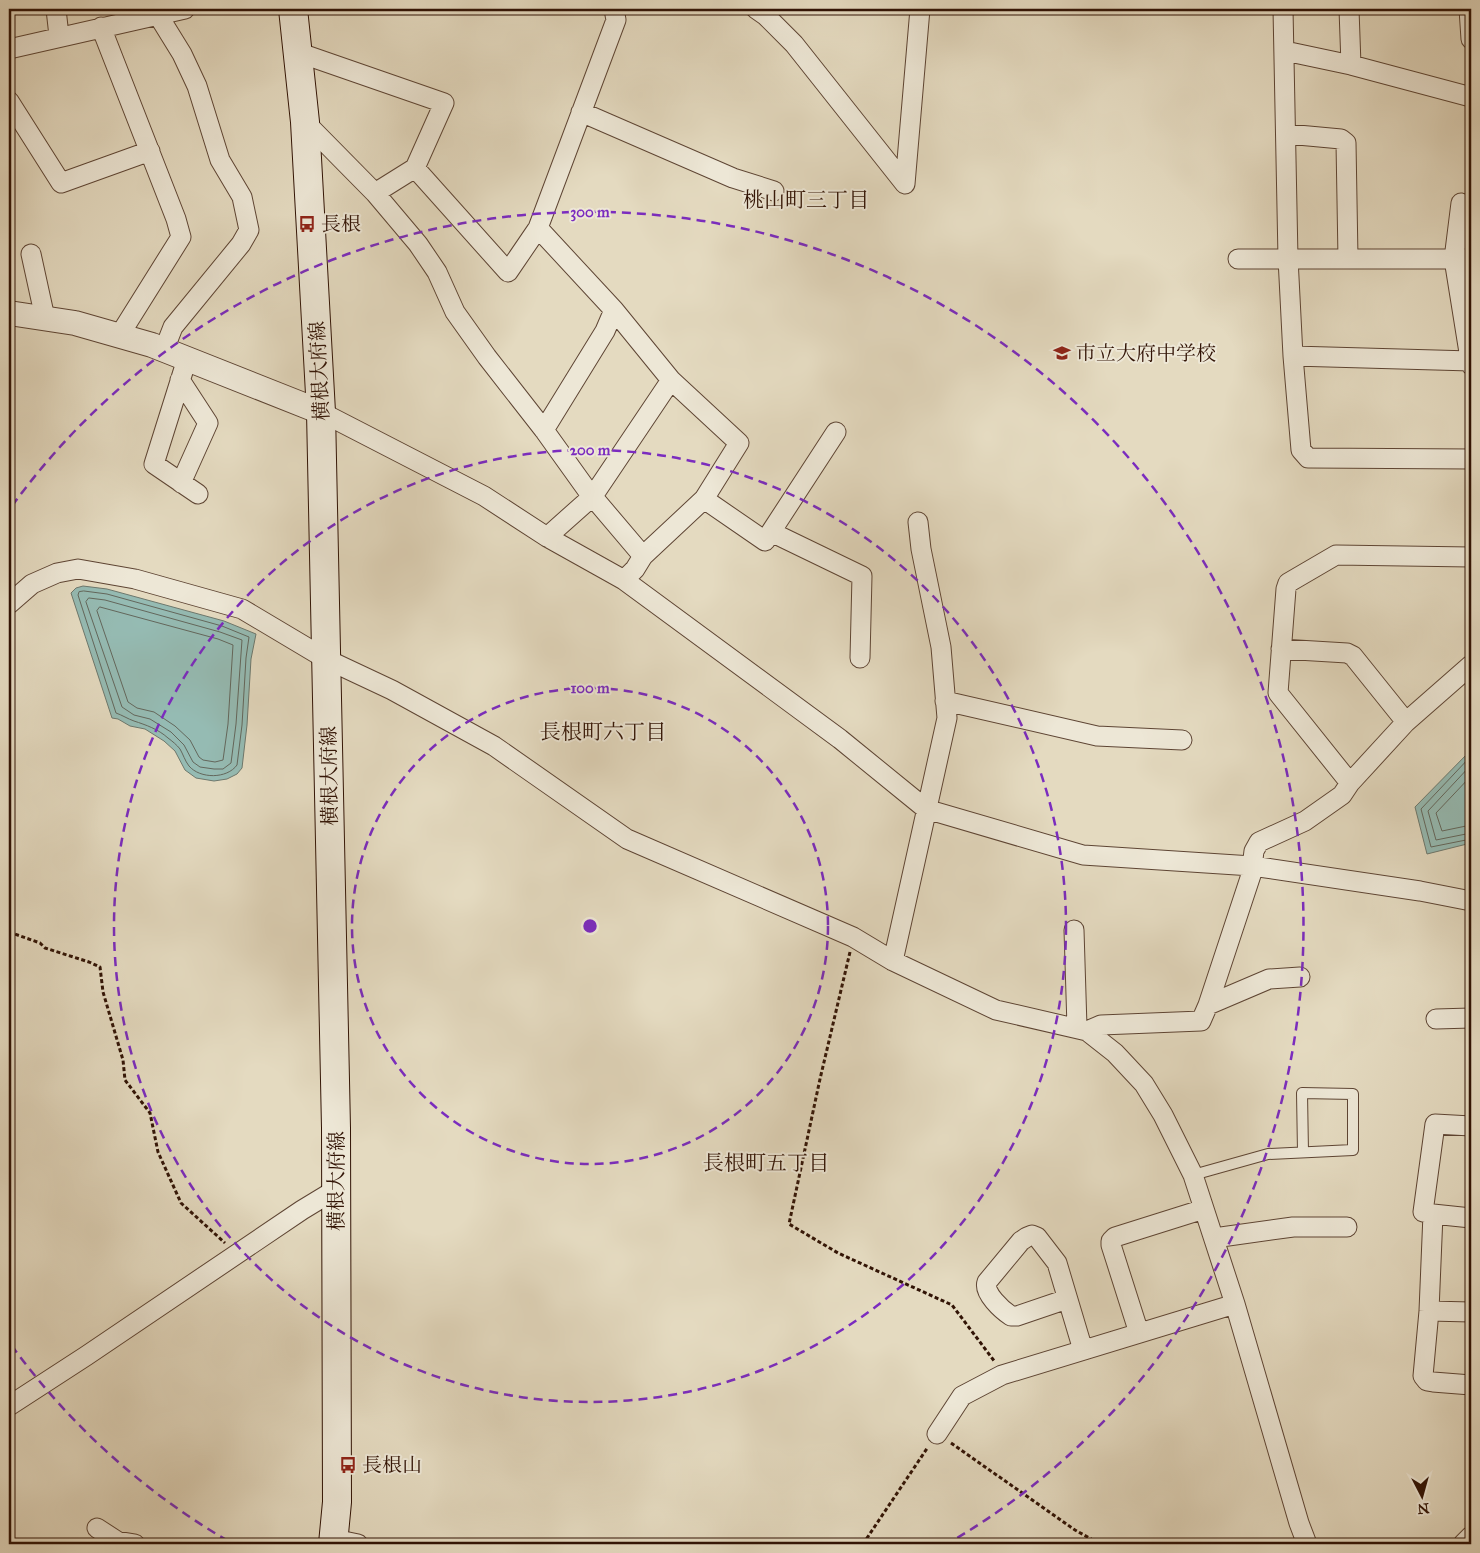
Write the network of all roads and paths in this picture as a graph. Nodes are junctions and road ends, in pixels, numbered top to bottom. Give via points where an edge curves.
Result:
1 (56, 9) edge
2 (293, 9) edge
3 (614, 9) edge
4 (756, 9) edge
5 (920, 9) edge
6 (1284, 9) edge
7 (1349, 9) edge
8 (1469, 9) edge
9 (172, 11) edge
10 (101, 27) junction
11 (59, 36) junction
12 (1471, 39) edge
13 (9, 49) edge
14 (1285, 51) junction
15 (297, 52) junction
16 (1351, 64) junction
17 (1471, 97) edge
18 (9, 101) edge
19 (581, 112) junction
20 (305, 122) junction
21 (1287, 134) junction
22 (150, 152) junction
23 (415, 168) junction
24 (774, 191) dead end
25 (375, 193) junction
26 (1461, 203) dead end
27 (538, 228) junction
28 (31, 254) dead end
29 (1288, 258) junction
30 (1348, 258) junction
31 (1238, 259) dead end
32 (1462, 259) edge
33 (614, 310) junction
34 (9, 313) edge
35 (45, 318) junction
36 (119, 336) junction
37 (164, 350) junction
38 (1293, 356) junction
39 (1471, 361) edge
40 (1471, 365) edge
41 (184, 370) junction
42 (671, 380) junction
43 (322, 412) junction
44 (544, 430) junction
45 (836, 432) dead end
46 (1471, 459) edge
47 (181, 483) junction
48 (198, 494) dead end
49 (593, 496) junction
50 (704, 499) junction
51 (918, 522) dead end
52 (771, 532) junction
53 (546, 537) junction
54 (643, 556) junction
55 (1471, 557) edge
56 (624, 580) junction
57 (9, 604) edge
58 (1281, 649) junction
59 (860, 658) dead end
60 (326, 659) junction
61 (1471, 665) edge
62 (945, 701) junction
63 (1406, 722) junction
64 (1182, 740) dead end
65 (1350, 783) junction
66 (926, 809) junction
67 (1252, 866) junction
68 (1471, 901) edge
69 (1074, 930) dead end
70 (9, 932) edge
71 (853, 937) junction
72 (893, 961) junction
73 (1300, 977) dead end
74 (1208, 1005) junction
75 (1471, 1018) edge
76 (1436, 1019) dead end
77 (1082, 1029) junction
78 (1471, 1126) edge
79 (1303, 1152) junction
80 (1193, 1175) junction
81 (335, 1190) junction
82 (1204, 1209) junction
83 (1433, 1214) junction
84 (1471, 1218) edge
85 (1348, 1227) dead end
86 (1214, 1238) junction
87 (237, 1255) junction
88 (1068, 1299) junction
89 (1235, 1304) junction
90 (1429, 1311) junction
91 (1471, 1312) edge
92 (1139, 1333) junction
93 (1083, 1350) junction
94 (1002, 1376) junction
95 (1471, 1385) edge
96 (9, 1406) edge
97 (937, 1434) junction
98 (97, 1528) dead end
99 (1471, 1536) edge
100 (342, 1542) edge
101 (135, 1544) edge
102 (862, 1544) edge
103 (1100, 1544) edge
104 (1178, 1544) edge
105 (1187, 1544) edge
106 (1307, 1544) edge
107 (1463, 1544) edge

1 - 11 street
2 - 15 main road, 横根大府線
3 - 19 street via 616,20
4 - 5 street via 800,52 905,184
6 - 14 street
7 - 16 street
8 - 12 street
9 - 10 street
9 - 37 street via 160,20 182,54 197,86 220,160 242,196 249,230 173,327
10 - 11 street
10 - 22 street
11 - 13 street
14 - 16 street
14 - 21 street
15 - 20 main road, 横根大府線
15 - 23 street via 444,103
16 - 17 street
18 - 22 street via 61,183
19 - 24 street via 733,178
19 - 27 street
20 - 25 street
20 - 43 main road, 横根大府線
21 - 29 street
21 - 30 street via 1341,139 1346,143
22 - 36 street via 181,237
23 - 25 street
23 - 27 street via 508,272
25 - 44 street via 418,244 437,272 455,312
26 - 32 street
27 - 33 street
28 - 35 street
29 - 30 street
29 - 31 street
29 - 38 street
30 - 32 street
32 - 39 street
33 - 42 street
33 - 44 street via 605,331
34 - 35 street
35 - 36 street
36 - 37 street
37 - 41 street
38 - 39 street
38 - 46 street via 1300,450 1308,458
39 - 40 street
41 - 43 street
41 - 47 street via 208,423
41 - 47 street via 154,464
42 - 49 street
42 - 50 street via 739,443
43 - 53 street via 484,496
43 - 60 main road, 横根大府線
44 - 49 street
45 - 52 street
47 - 48 street
49 - 53 street
49 - 54 street
50 - 52 street via 765,541
50 - 54 street
51 - 62 street via 941,647
52 - 59 street via 862,576
53 - 56 street
54 - 56 street
55 - 58 street via 1336,555 1288,583
56 - 66 street via 840,740
57 - 60 street via 32,584 57,573 78,569 134,579 242,609
58 - 63 street via 1353,656
58 - 65 street via 1278,693
60 - 71 street via 392,690 494,746 627,838
60 - 81 main road, 横根大府線
61 - 63 street
62 - 64 street via 1097,736
62 - 66 street via 947,718
63 - 65 street
65 - 67 street via 1342,795 1305,821 1259,842 1254,850
66 - 67 street via 1083,855
66 - 72 street
67 - 68 street
67 - 74 street
69 - 77 street
70 - 87 path via 100,967 125,1080 150,1113 158,1152 181,1203
71 - 72 street
71 - 94 path via 789,1224 838,1253 952,1305 999,1366
72 - 77 street via 996,1010
73 - 74 street via 1269,979
74 - 77 street via 1201,1021 1101,1025
75 - 76 street
77 - 80 street via 1115,1053 1144,1084
78 - 83 street via 1435,1124 1424,1212
79 - 79 lane via 1353,1150 1353,1094 1302,1093
79 - 80 lane via 1268,1154
80 - 82 street
81 - 87 street
81 - 100 main road, 横根大府線 via 337,1502
82 - 86 street
82 - 92 street via 1111,1241
83 - 84 street
83 - 90 street
85 - 86 street via 1293,1227
86 - 89 street
87 - 96 street
88 - 88 street via 1057,1264 1032,1235 1021,1242 985,1286 1011,1316
88 - 93 street
89 - 92 street
89 - 106 street
90 - 91 street
90 - 95 street via 1424,1376 1427,1381
92 - 93 street
93 - 94 street
94 - 97 street via 962,1396
97 - 102 path
97 - 103 path
98 - 101 street via 117,1541
99 - 107 street
104 - 105 path via 1185,1540

